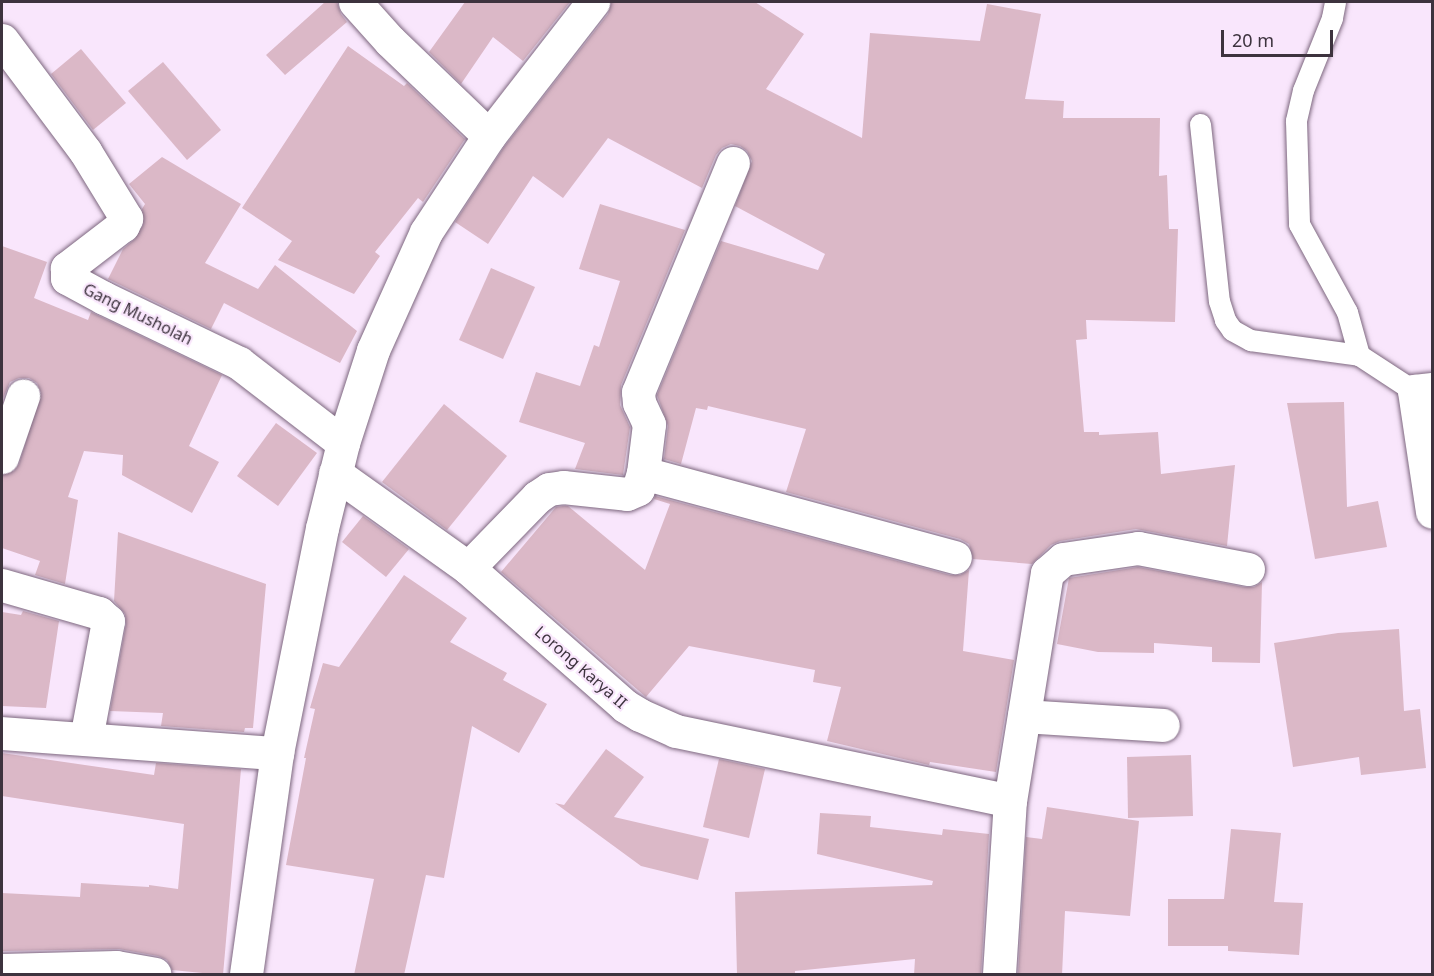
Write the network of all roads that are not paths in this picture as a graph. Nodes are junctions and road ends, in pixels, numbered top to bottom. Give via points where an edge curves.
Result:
1 (355, 2) edge
2 (593, 2) edge
3 (1335, 2) edge
4 (2, 40) edge
5 (1200, 124) dead end
6 (489, 136) junction
7 (733, 163) dead end
8 (1359, 355) junction
9 (1423, 390) edge
10 (23, 396) dead end
11 (2, 457) edge
12 (339, 458) junction
13 (643, 473) junction
14 (1432, 512) edge
15 (956, 557) dead end
16 (468, 568) junction
17 (1248, 569) dead end
18 (2, 585) edge
19 (1024, 716) junction
20 (1163, 725) dead end
21 (2, 733) edge
22 (86, 739) junction
23 (277, 753) junction
24 (1010, 801) junction
25 (2, 970) edge
26 (249, 973) edge
27 (154, 975) edge
28 (999, 975) edge

1 - 6 street
2 - 6 street
3 - 8 lane via 1303,90 1296,121 1299,224 1347,312
4 - 12 street, Gang Musholah via 85,151 126,218 123,225 72,263 66,270 67,278 239,363
5 - 8 lane via 1219,301 1225,320 1240,336 1250,340
6 - 12 street via 426,232 373,350
7 - 13 street via 638,392 650,424
8 - 9 lane
9 - 14 street
10 - 11 street
12 - 16 street, Lorong Karya II
12 - 23 street
13 - 15 street
13 - 16 street via 638,489 627,494 549,489
16 - 24 street, Lorong Karya II via 625,706 657,723 676,731
17 - 19 street via 1138,548 1057,562 1047,573
18 - 22 street via 99,613 108,621
19 - 20 street
19 - 24 street
21 - 22 street
22 - 23 street
23 - 26 street
24 - 28 street
25 - 27 street via 116,968

